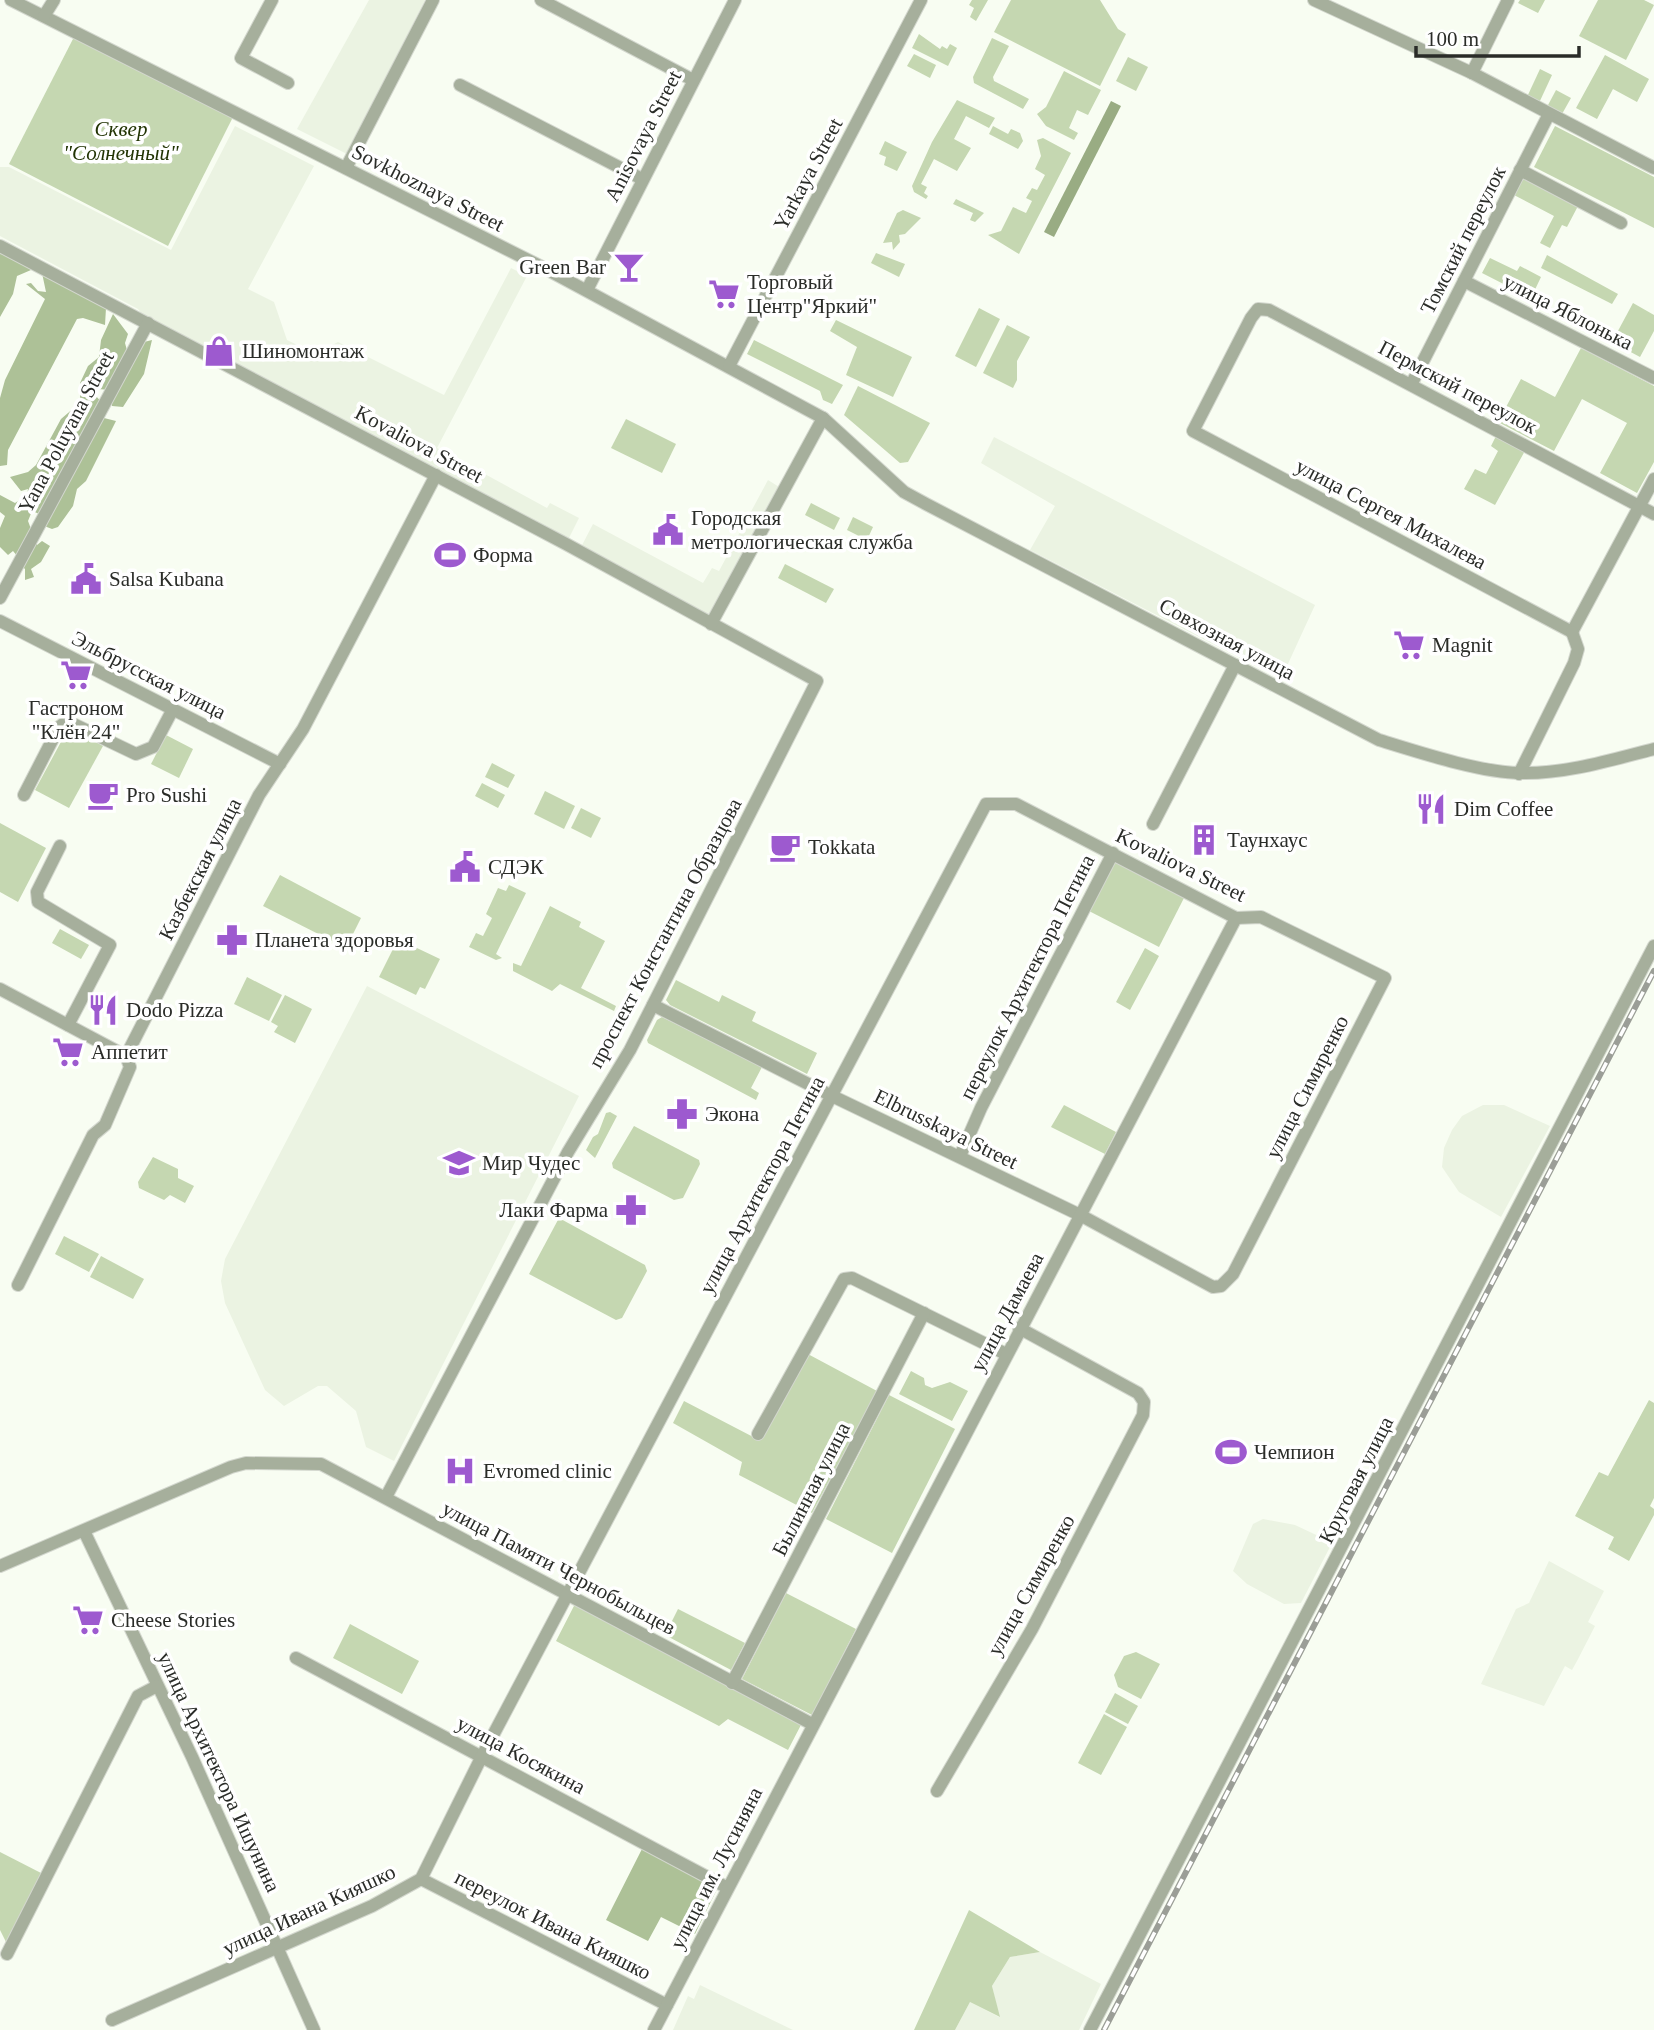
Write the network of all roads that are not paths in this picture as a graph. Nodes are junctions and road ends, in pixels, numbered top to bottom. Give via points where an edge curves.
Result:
1 (11, 0) edge
2 (54, 0) edge
3 (272, 0) edge
4 (433, 0) edge
5 (541, 0) edge
6 (736, 0) edge
7 (921, 0) edge
8 (1314, 0) edge
9 (1508, 0) edge
10 (44, 16) junction
11 (1472, 73) junction
12 (693, 80) junction
13 (288, 83) dead end
14 (460, 85) dead end
15 (1549, 114) junction
16 (346, 168) junction
17 (1654, 168) edge
18 (1520, 170) junction
19 (642, 179) junction
20 (1621, 223) dead end
21 (0, 246) edge
22 (1464, 281) junction
23 (587, 290) junction
24 (148, 323) junction
25 (729, 366) junction
26 (1654, 378) edge
27 (1412, 383) junction
28 (823, 418) junction
29 (1192, 431) joint
30 (436, 475) junction
31 (1654, 479) edge
32 (1638, 505) junction
33 (1654, 514) edge
34 (0, 598) edge
35 (0, 621) edge
36 (712, 624) junction
37 (1572, 632) junction
38 (1235, 665) junction
39 (817, 681) joint
40 (173, 709) junction
41 (1654, 749) edge
42 (280, 764) junction
43 (1519, 774) junction
44 (24, 795) dead end
45 (998, 804) joint
46 (1153, 824) dead end
47 (60, 846) dead end
48 (1113, 853) junction
49 (1236, 918) junction
50 (1654, 946) edge
51 (1385, 978) joint
52 (0, 989) edge
53 (653, 1005) junction
54 (68, 1025) junction
55 (126, 1056) junction
56 (830, 1096) junction
57 (960, 1156) junction
58 (1080, 1215) junction
59 (18, 1285) dead end
60 (1221, 1286) joint
61 (924, 1313) junction
62 (1019, 1328) junction
63 (1006, 1354) junction
64 (758, 1434) dead end
65 (386, 1497) junction
66 (84, 1531) junction
67 (0, 1566) edge
68 (569, 1596) junction
69 (296, 1658) dead end
70 (732, 1683) junction
71 (157, 1686) junction
72 (812, 1724) junction
73 (482, 1756) junction
74 (937, 1791) dead end
75 (421, 1879) junction
76 (726, 1887) junction
77 (279, 1946) junction
78 (7, 1954) dead end
79 (667, 2005) junction
80 (112, 2020) dead end
81 (314, 2030) edge
82 (654, 2030) edge
83 (1090, 2030) edge

1 - 10 street, Sovkhoznaya Street
2 - 10 street
3 - 13 street via 241,58
4 - 16 street
5 - 12 street
6 - 12 street, Anisovaya Street
7 - 25 street, Yarkaya Street
8 - 11 street
9 - 11 street
10 - 16 street, Sovkhoznaya Street
11 - 15 street
12 - 19 street, Anisovaya Street
14 - 19 street
15 - 17 street
15 - 18 street, Томский переулок
16 - 23 street, Sovkhoznaya Street
18 - 20 street
18 - 22 street, Томский переулок
19 - 23 street, Anisovaya Street
21 - 24 street, Kovaliova Street
22 - 26 street, улица Яблонька
22 - 27 street, Томский переулок
23 - 25 street, Sovkhoznaya Street
24 - 30 street, Kovaliova Street
24 - 34 street, Yana Poluyana Street
25 - 28 street, Sovkhoznaya Street
27 - 29 street, Пермский переулок via 1269,310 1258,309
27 - 32 street, Пермский переулок
28 - 36 street
28 - 38 street, Совхозная улица via 904,492
29 - 37 street, улица Сергея Михалева
30 - 36 street, Kovaliova Street
30 - 42 street, Казбекская улица via 303,729
31 - 32 street
32 - 33 street, Пермский переулок
32 - 37 street
35 - 40 street, Эльбрусская улица
36 - 39 street, Kovaliova Street
37 - 43 street via 1578,649 1574,663
38 - 43 street, Совхозная улица via 1379,740
38 - 46 street
39 - 53 street, проспект Константина Образцова
40 - 42 street, Эльбрусская улица
40 - 44 street via 153,747 142,754 131,754 67,721 59,727
41 - 43 street, Совхозная улица via 1552,772
42 - 55 street, Казбекская улица via 259,795
45 - 48 street, Kovaliova Street via 1016,804
45 - 56 street, улица Архитектора Петина via 986,804
47 - 54 street via 37,892 38,902 110,945
48 - 49 street, Kovaliova Street
48 - 57 street, переулок Архитектора Петина
49 - 51 street, Kovaliova Street via 1261,917
49 - 58 street, улица Дамаева
50 - 83 street, Круговая улица
51 - 60 street, улица Симиренко via 1233,1275
52 - 54 street
53 - 56 street, Elbrusskaya Street
53 - 65 street, проспект Константина Образцова via 537,1208
54 - 55 street
55 - 59 street, Казбекская улица via 130,1067 105,1125 93,1135
56 - 57 street, Elbrusskaya Street
56 - 68 street, улица Архитектора Петина
57 - 58 street, Elbrusskaya Street
58 - 60 street, Elbrusskaya Street via 1203,1284
58 - 62 street, улица Дамаева
61 - 63 street
61 - 64 street via 852,1278 844,1279
61 - 70 street, Былинная улица
62 - 63 street, улица Дамаева
62 - 74 street, улица Симиренко via 1138,1393 1144,1402 1143,1415 1032,1629
63 - 72 street, улица Дамаева
65 - 66 street, улица Памяти Чернобыльцев via 321,1464 246,1463
65 - 68 street, улица Памяти Чернобыльцев
66 - 67 street, улица Памяти Чернобыльцев
66 - 71 street, улица Архитектора Ишунина
68 - 70 street, улица Памяти Чернобыльцев
68 - 73 street, улица Ивана Кияшко
69 - 73 street, улица Косякина
70 - 72 street, улица Памяти Чернобыльцев
71 - 77 street, улица Архитектора Ишунина
71 - 78 street via 138,1696
72 - 76 street, улица им. Лусиняна
73 - 75 street, улица Ивана Кияшко
73 - 76 street, улица Косякина
75 - 77 street, улица Ивана Кияшко via 372,1906
75 - 79 street, переулок Ивана Кияшко
76 - 79 street, улица им. Лусиняна
77 - 80 street, улица Ивана Кияшко
77 - 81 street, улица Архитектора Ишунина
79 - 82 street, улица им. Лусиняна

